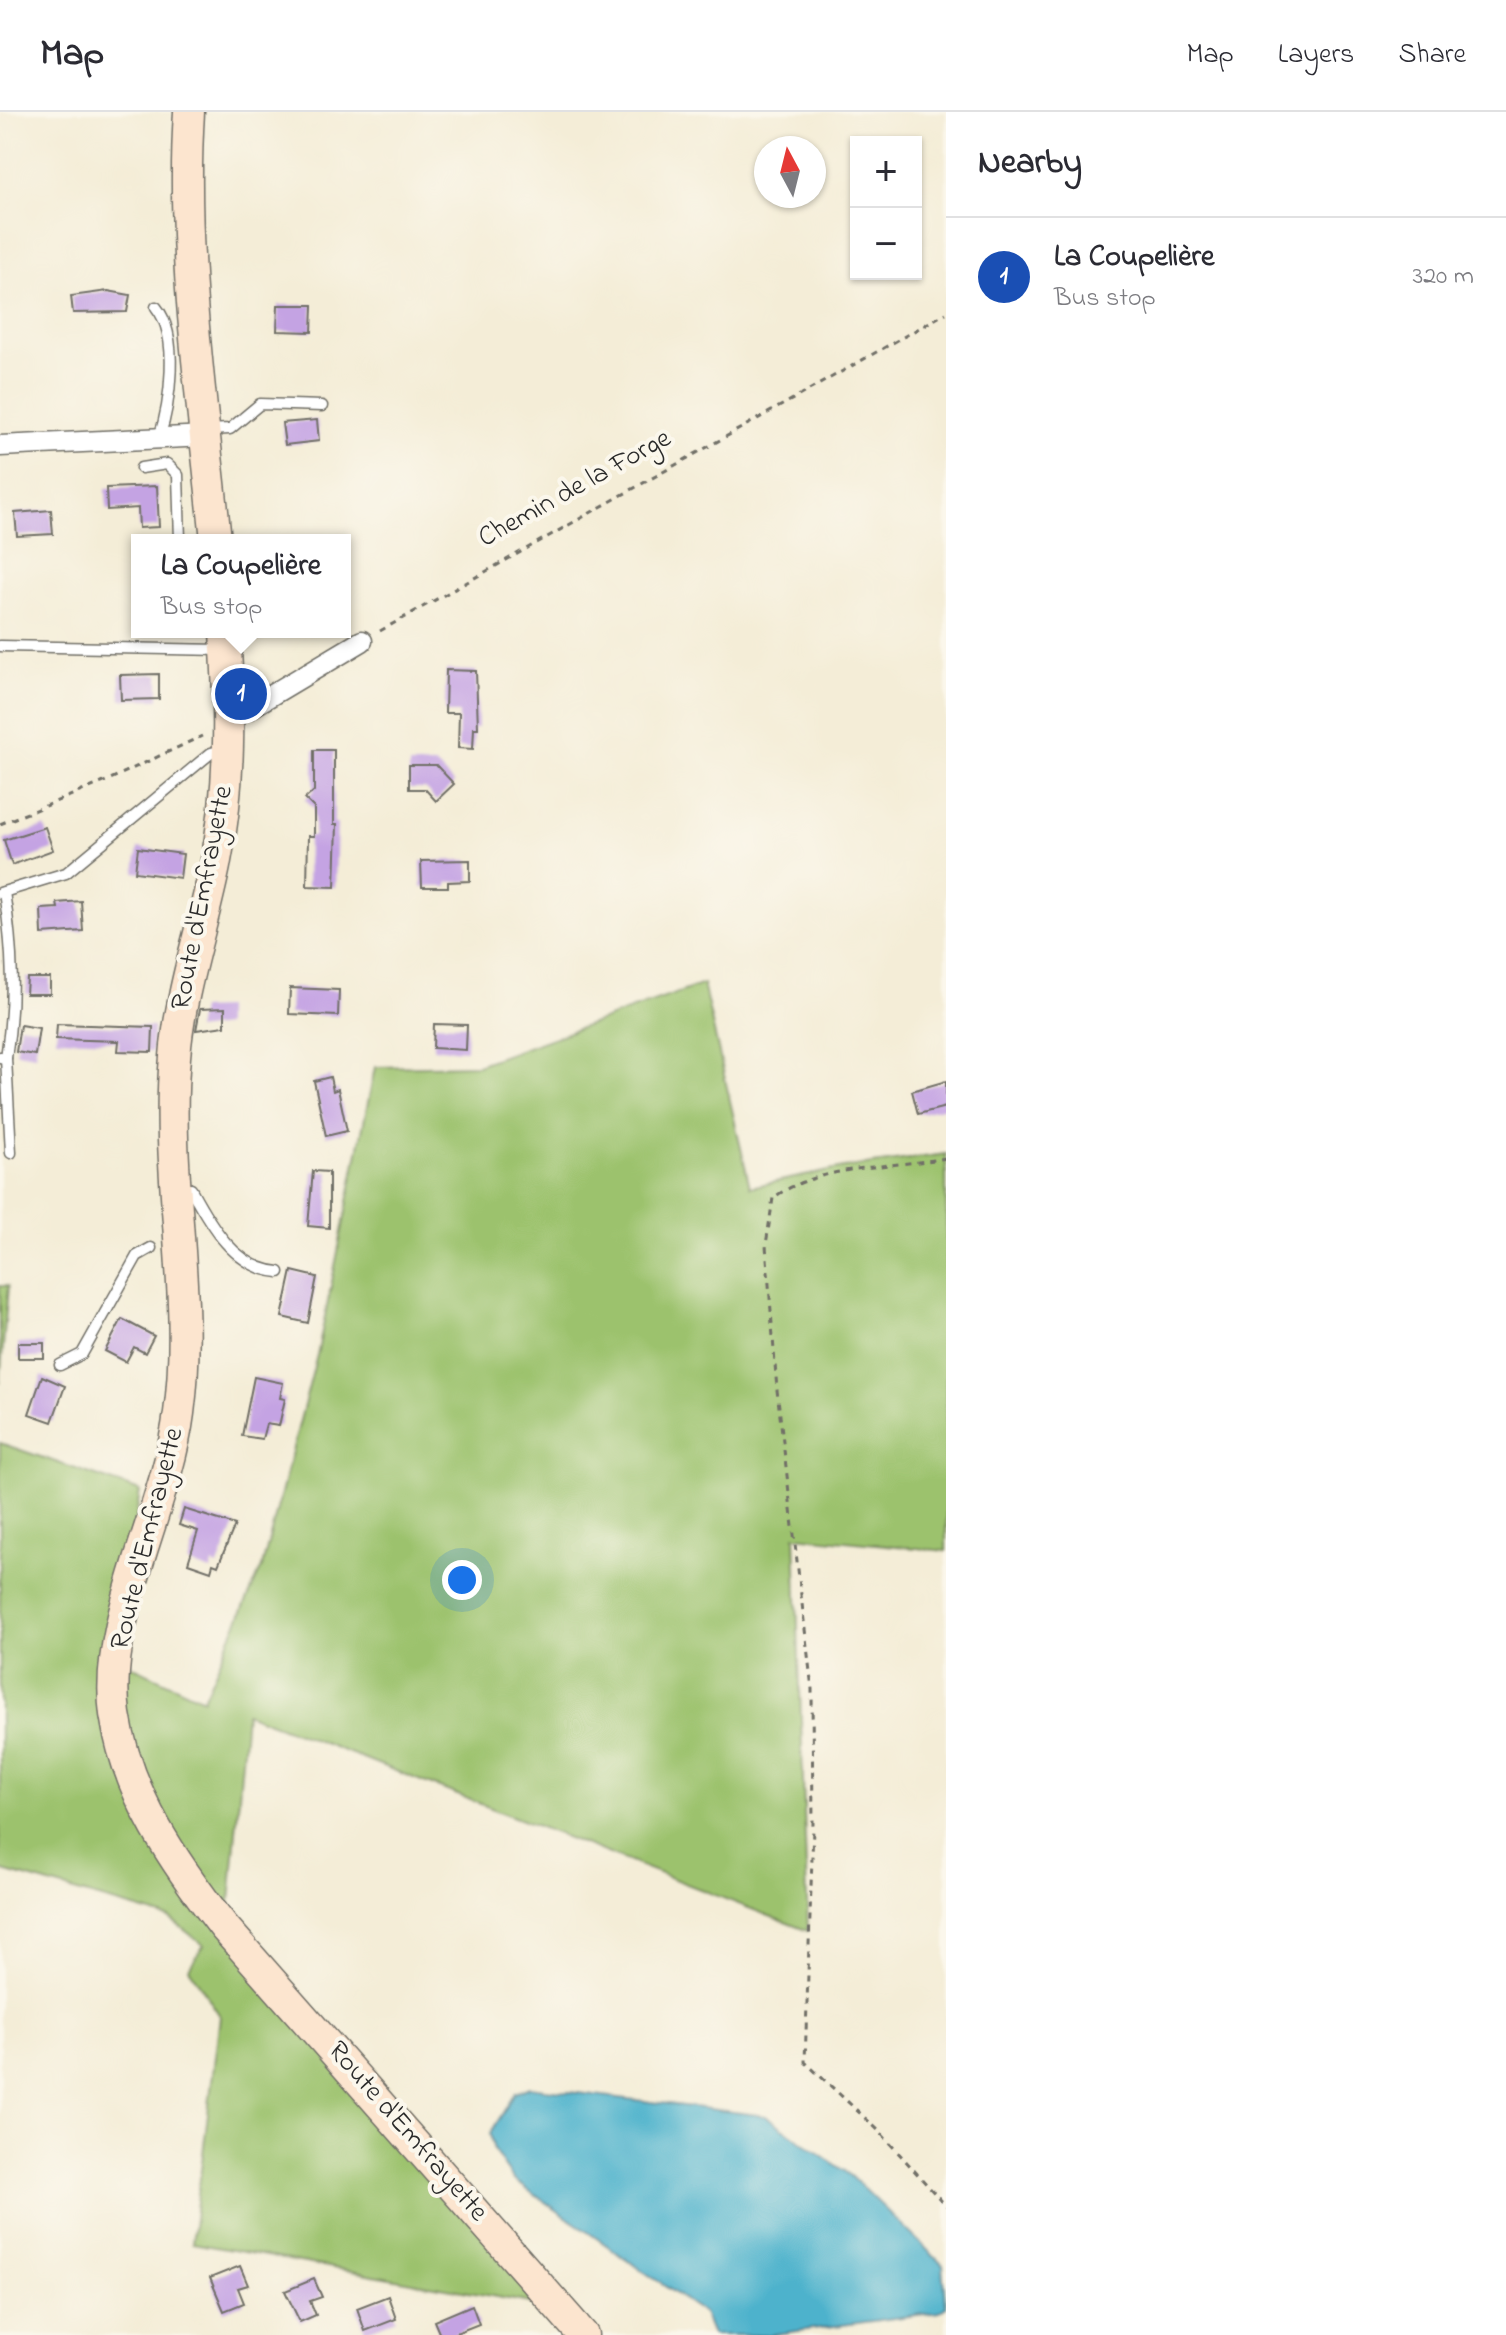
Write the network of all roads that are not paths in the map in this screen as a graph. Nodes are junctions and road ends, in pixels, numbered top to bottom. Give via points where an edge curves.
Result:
1 (189, 112) edge
2 (156, 307) dead end
3 (322, 406) dead end
4 (206, 433) junction
5 (159, 438) junction
6 (0, 446) edge
7 (141, 468) dead end
8 (180, 534) edge
9 (215, 534) edge
10 (226, 641) edge
11 (362, 641) road end
12 (0, 646) edge
13 (230, 727) junction
14 (2, 892) edge
15 (3, 1058) edge
16 (11, 1153) dead end
17 (191, 1189) dead end
18 (151, 1248) dead end
19 (279, 1272) dead end
20 (60, 1365) dead end
21 (583, 2335) edge

1 - 4 street via 188,242
2 - 5 lane via 166,320 170,403
3 - 4 lane via 260,404 230,429
4 - 5 street
4 - 9 street
5 - 6 street
7 - 8 lane via 167,464 178,475
10 - 12 lane
10 - 13 street, Route d'Emfrayette
11 - 13 street via 248,709
13 - 14 lane via 211,753 66,873
13 - 21 street, Route d'Emfrayette via 216,862 175,1054 171,1122 182,1339 179,1411 161,1499 120,1641 114,1681 122,1746 135,1788 183,1873 216,1916
14 - 15 lane via 13,965 13,1013
15 - 16 lane
17 - 19 lane via 231,1247 260,1271
18 - 20 lane via 137,1256 82,1354

